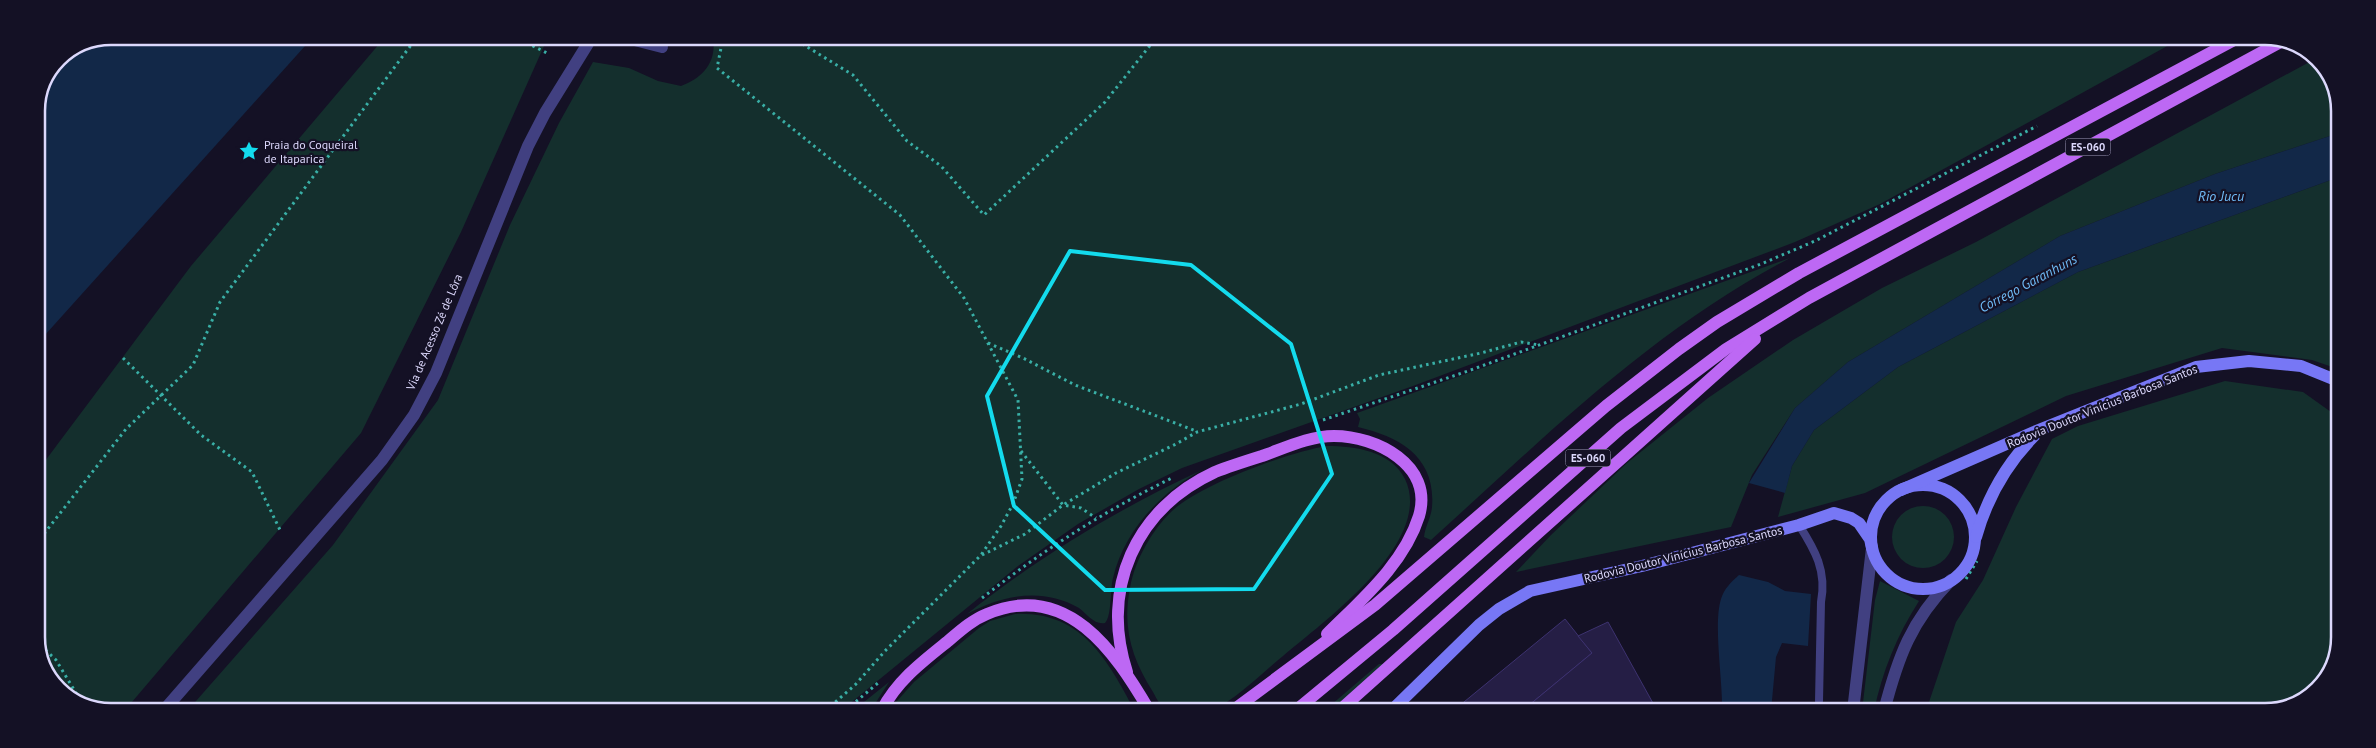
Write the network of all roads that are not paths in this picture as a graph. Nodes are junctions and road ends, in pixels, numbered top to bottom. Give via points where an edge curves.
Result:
1 (587, 45) edge
2 (651, 45) edge
3 (2225, 45) edge
4 (2275, 46) edge
5 (662, 48) dead end
6 (1852, 276) junction
7 (2331, 378) edge
8 (2040, 429) junction
9 (1901, 490) junction
10 (1799, 525) junction
11 (1974, 546) junction
12 (1872, 548) junction
13 (1951, 580) junction
14 (1296, 665) junction
15 (1127, 672) junction
16 (1819, 701) dead end
17 (170, 703) edge
18 (886, 703) edge
19 (1145, 703) edge
20 (1242, 703) edge
21 (1305, 703) edge
22 (1348, 703) edge
23 (1399, 703) edge
24 (1854, 703) edge
25 (1886, 703) edge

1 - 17 street, Via de Acesso Zé de Lôra via 528,146 436,373 414,415 382,460
2 - 5 street
3 - 14 main road, ES-060 via 1799,273 1717,322 1613,400 1375,605
4 - 6 main road, ES-060
6 - 21 main road, ES-060 via 1767,323 1655,401
6 - 22 main road via 1782,318 1742,350
7 - 8 main road, Rodovia Doutor Vinícius Barbosa Santos via 2301,366 2258,362 2196,366
8 - 9 main road, Rodovia Doutor Vinícius Barbosa Santos
8 - 11 main road via 2024,445 1998,482
9 - 11 main road via 1929,485 1955,496 1972,518
9 - 12 main road via 1889,498 1877,514 1871,535
10 - 12 main road, Rodovia Doutor Vinícius Barbosa Santos via 1834,513 1852,518 1870,539
10 - 16 lane via 1818,556 1824,587
10 - 23 main road, Rodovia Doutor Vinícius Barbosa Santos via 1642,566 1533,590 1499,609 1479,625
11 - 13 main road via 1970,560
12 - 13 main road via 1886,573 1897,582 1925,588
12 - 24 street
13 - 25 street via 1924,610 1908,638
14 - 15 main road via 1384,575 1403,548 1419,515 1420,490 1415,477 1400,457 1376,444 1332,436 1302,442 1216,472 1162,510 1137,542 1122,577 1117,615 1121,654
14 - 20 main road, ES-060
15 - 18 main road via 1108,647 1078,621 1044,608 1013,607 987,614 967,625 912,670
15 - 19 main road

